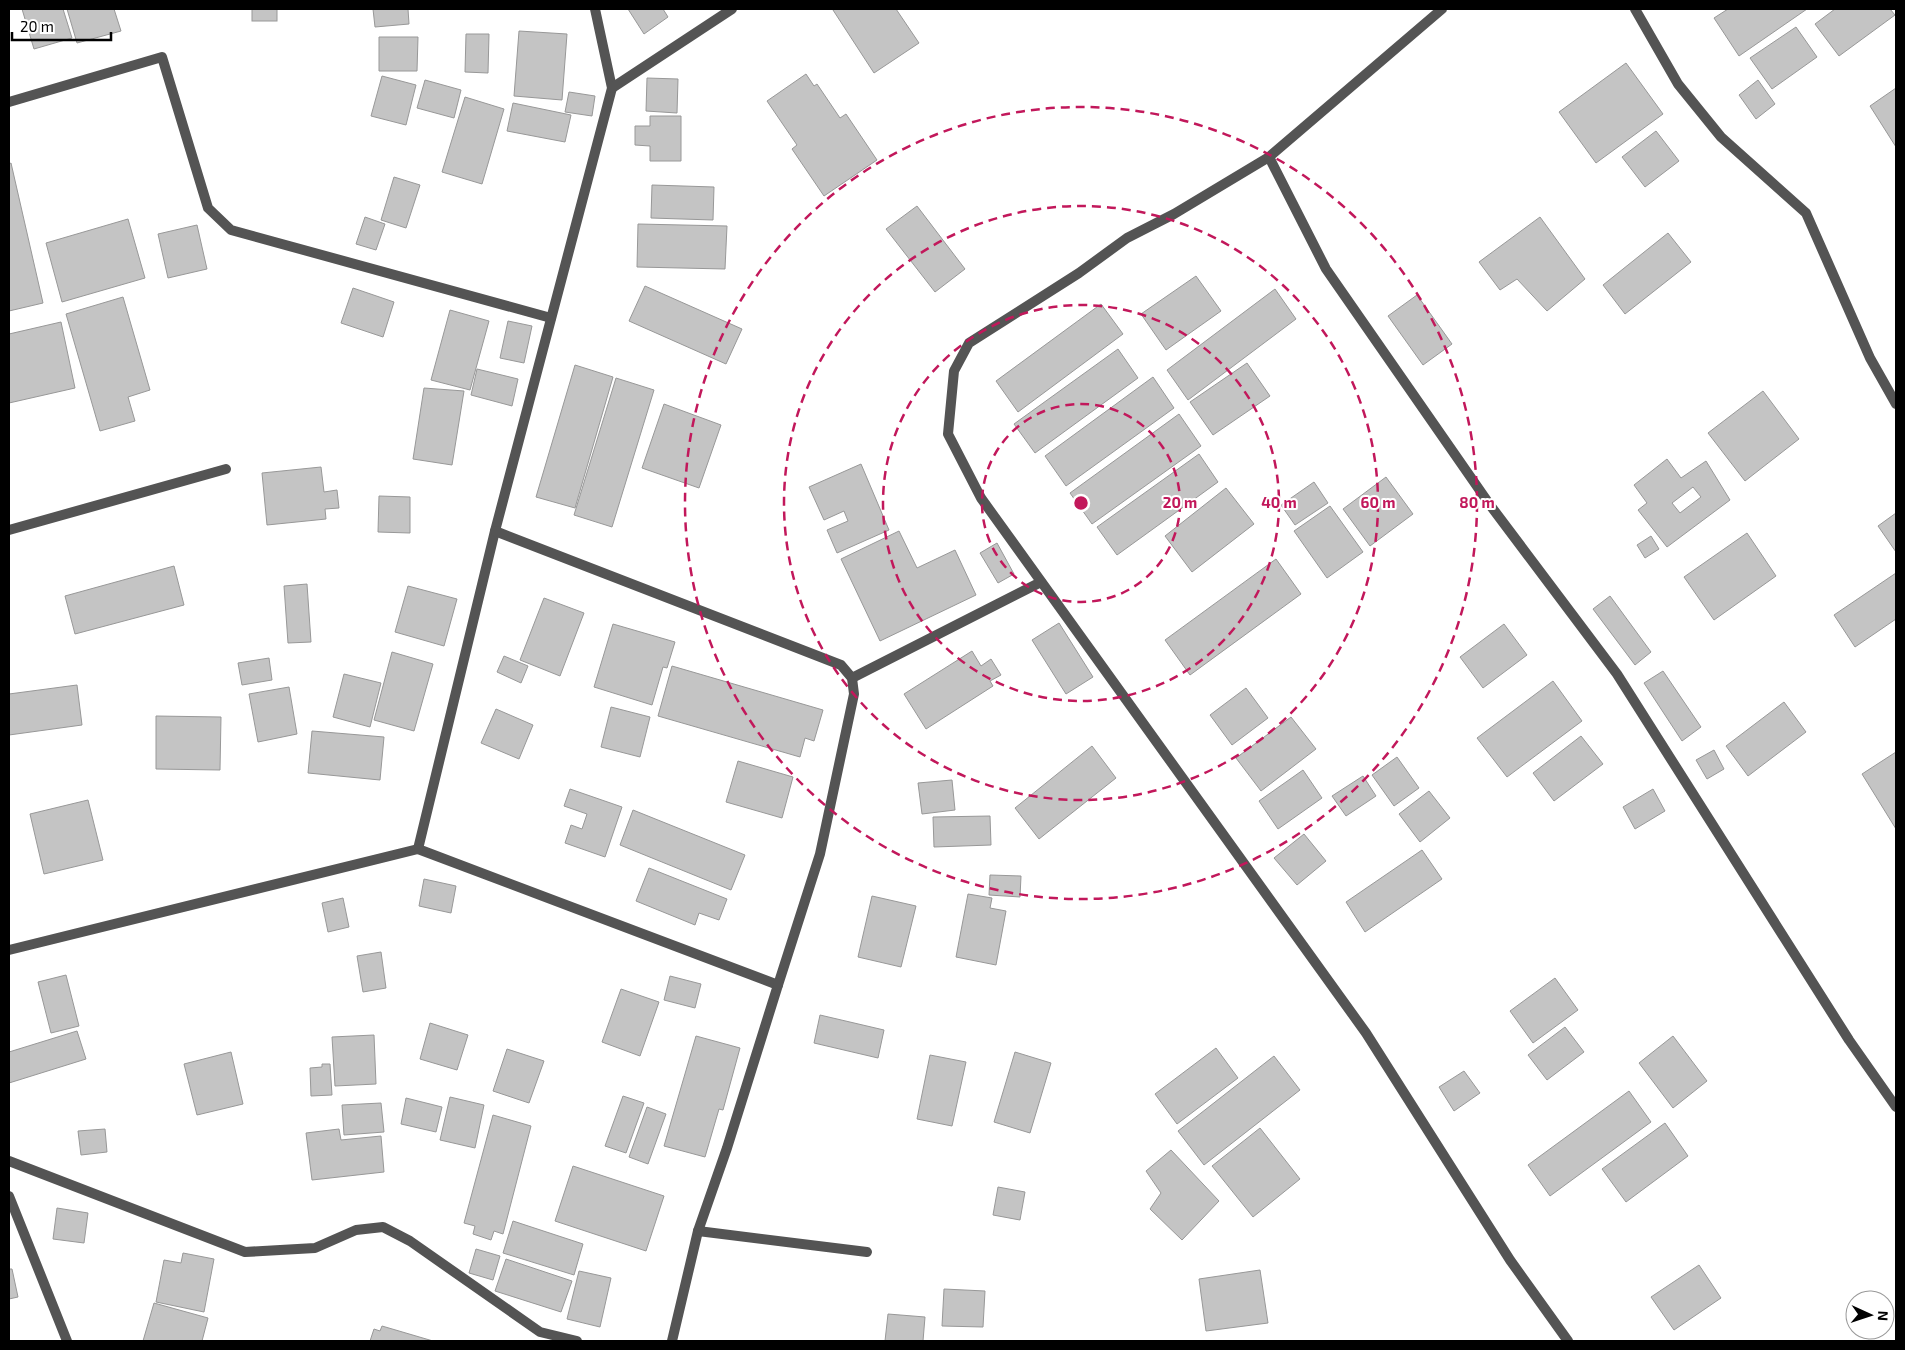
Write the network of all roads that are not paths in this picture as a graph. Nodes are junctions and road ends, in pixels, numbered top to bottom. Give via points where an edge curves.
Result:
1 (595, 9) edge
2 (732, 9) edge
3 (1442, 9) edge
4 (1634, 9) edge
5 (612, 88) junction
6 (9, 102) edge
7 (1270, 157) junction
8 (551, 318) junction
9 (1896, 404) edge
10 (226, 469) dead end
11 (9, 530) edge
12 (495, 532) junction
13 (1041, 582) junction
14 (852, 678) junction
15 (418, 849) junction
16 (9, 950) edge
17 (778, 985) junction
18 (1896, 1107) edge
19 (9, 1161) edge
20 (9, 1196) edge
21 (698, 1231) junction
22 (867, 1252) dead end
23 (67, 1341) edge
24 (577, 1341) edge
25 (672, 1341) edge
26 (1568, 1341) edge

1 - 5 street
2 - 5 street
3 - 7 street
4 - 9 street via 1678,84 1721,137 1806,213 1870,358
5 - 8 street
6 - 8 street via 162,57 208,208 231,230
7 - 13 street via 1127,238 1079,273 969,343 954,371 948,434 981,498
7 - 18 street via 1326,269 1490,505 1617,674 1849,1040
8 - 12 street
10 - 11 street
12 - 14 street via 841,665
12 - 15 street
13 - 14 street
13 - 26 street via 1366,1033 1510,1260
14 - 17 street via 854,694 820,854
15 - 16 street
15 - 17 street
17 - 21 street
19 - 24 street via 245,1252 315,1248 356,1230 382,1227 410,1241 540,1332
20 - 23 street
21 - 22 street
21 - 25 street

